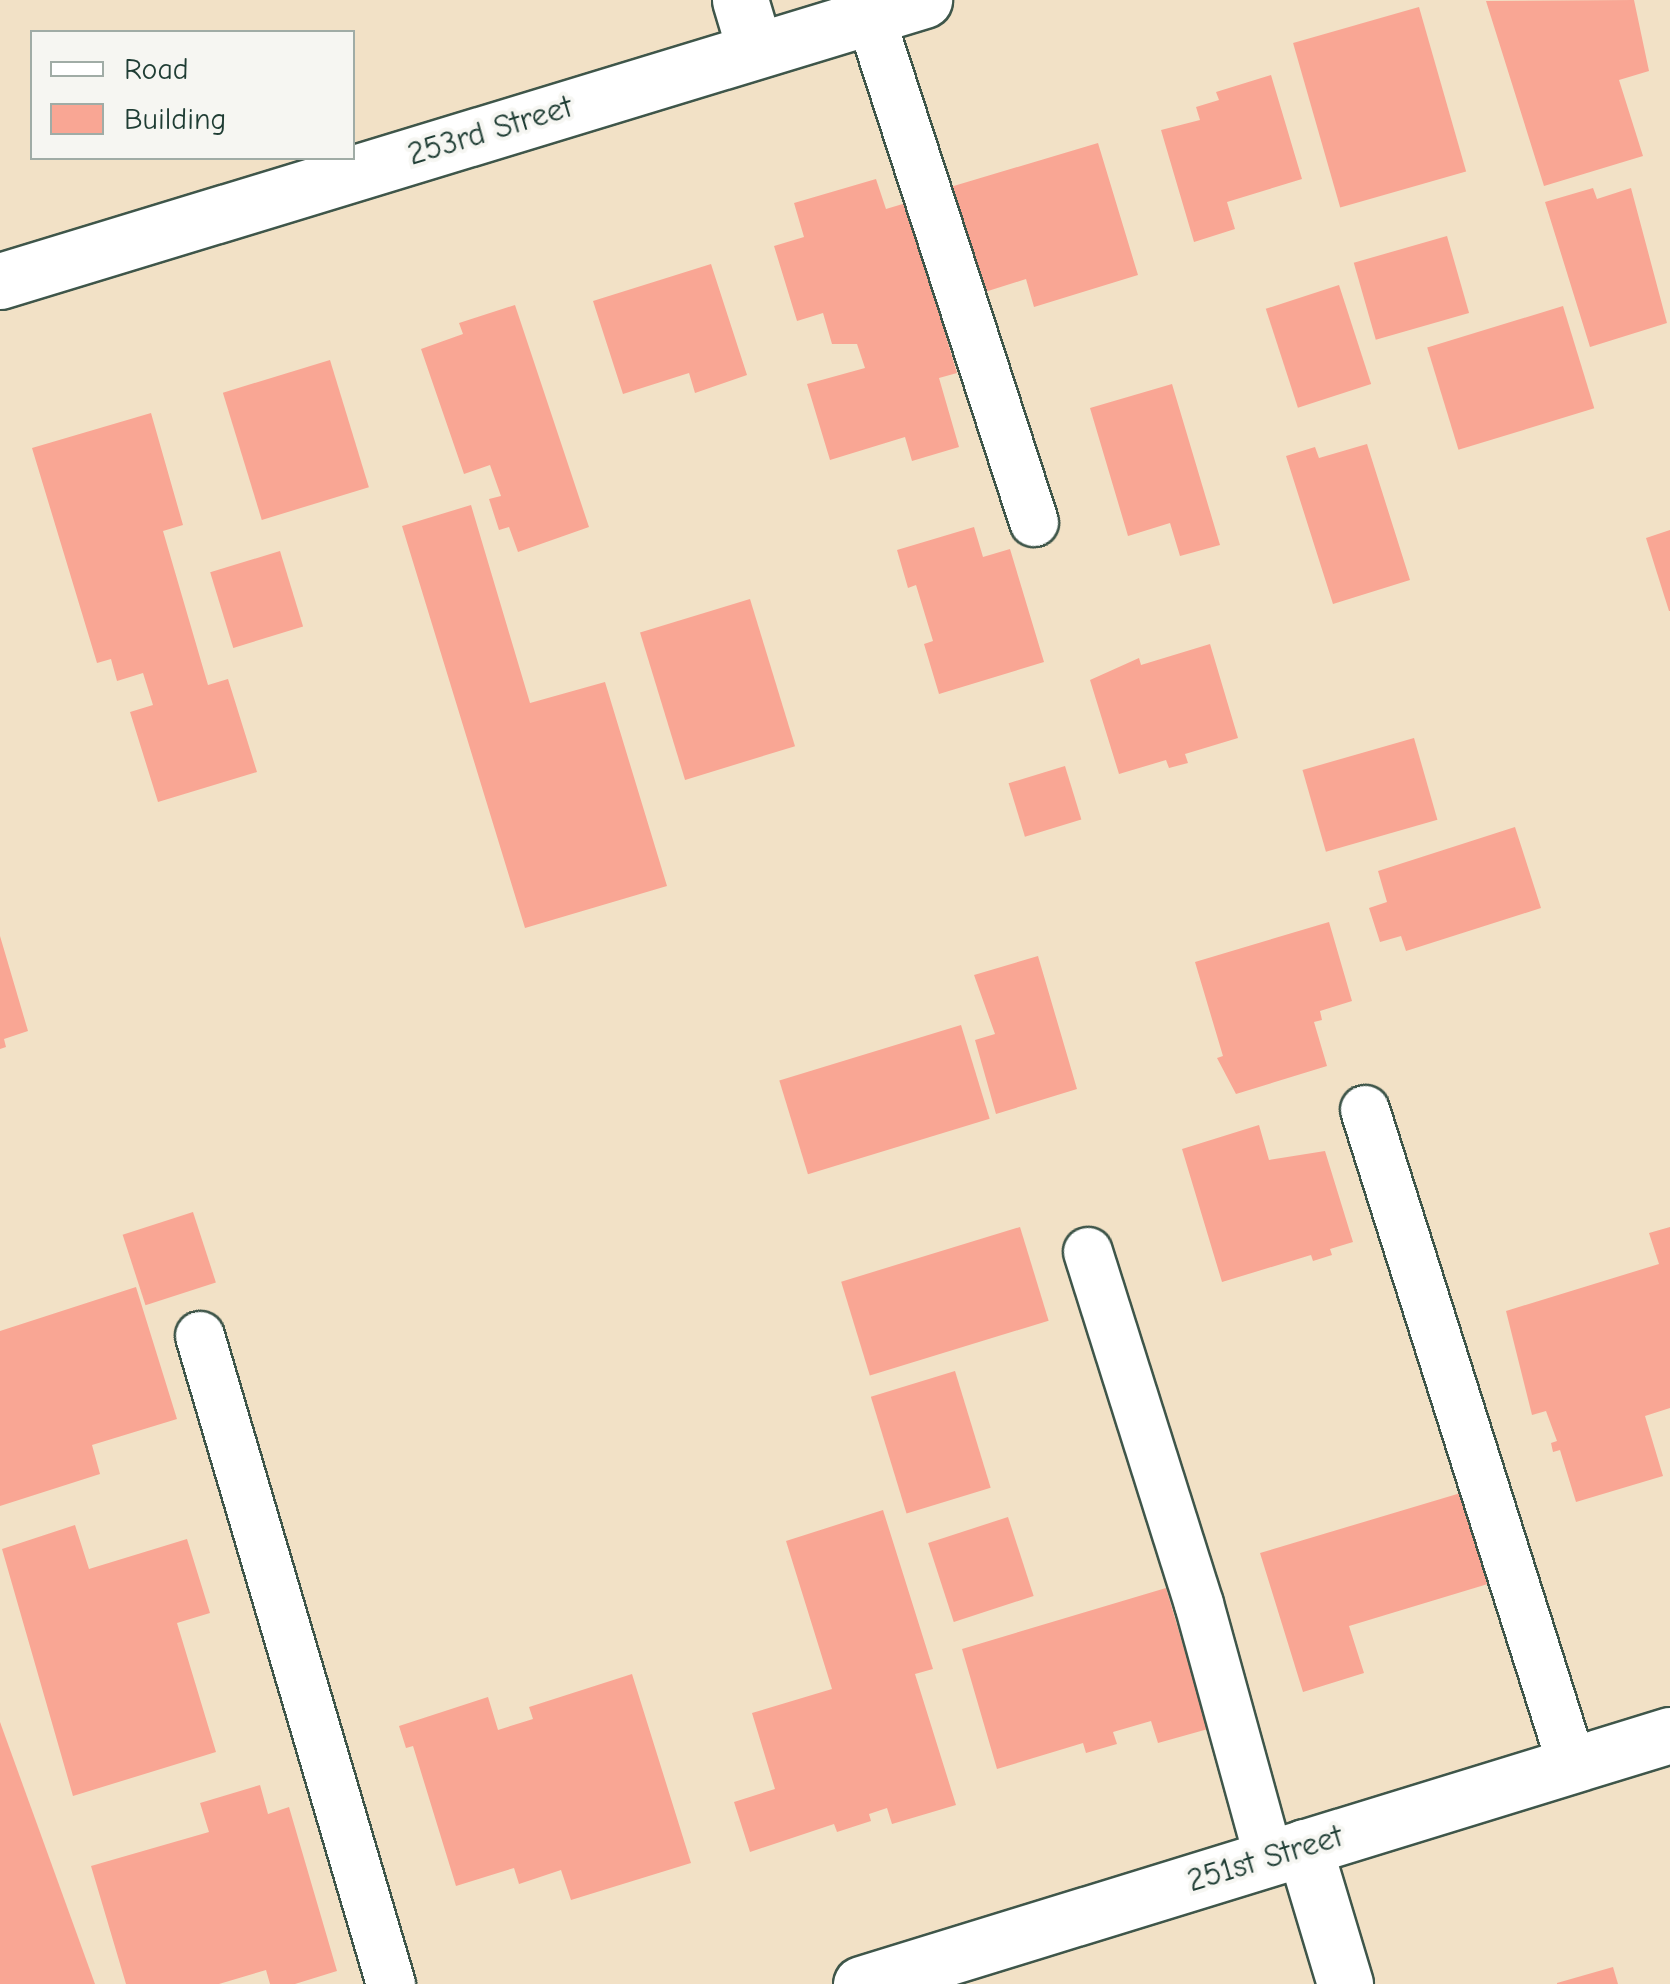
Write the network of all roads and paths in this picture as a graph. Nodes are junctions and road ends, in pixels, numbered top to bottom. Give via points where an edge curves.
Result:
1 (924, 0) edge
2 (870, 16) junction
3 (748, 25) edge
4 (354, 160) edge
5 (355, 160) edge
6 (0, 281) edge
7 (1034, 522) dead end
8 (1365, 1110) dead end
9 (1088, 1252) dead end
10 (200, 1336) dead end
11 (1670, 1735) edge
12 (1572, 1765) junction
13 (1287, 1852) junction
14 (391, 1984) edge
15 (860, 1984) edge
16 (1345, 1984) edge

1 - 2 street, 253rd Street
2 - 3 street, 253rd Street
2 - 7 lane
3 - 5 street, 253rd Street
4 - 6 street, 253rd Street
8 - 12 lane
9 - 13 lane via 1199,1604
10 - 14 lane
11 - 12 street, 251st Street
12 - 13 street, 251st Street
13 - 15 street, 251st Street
13 - 16 street

